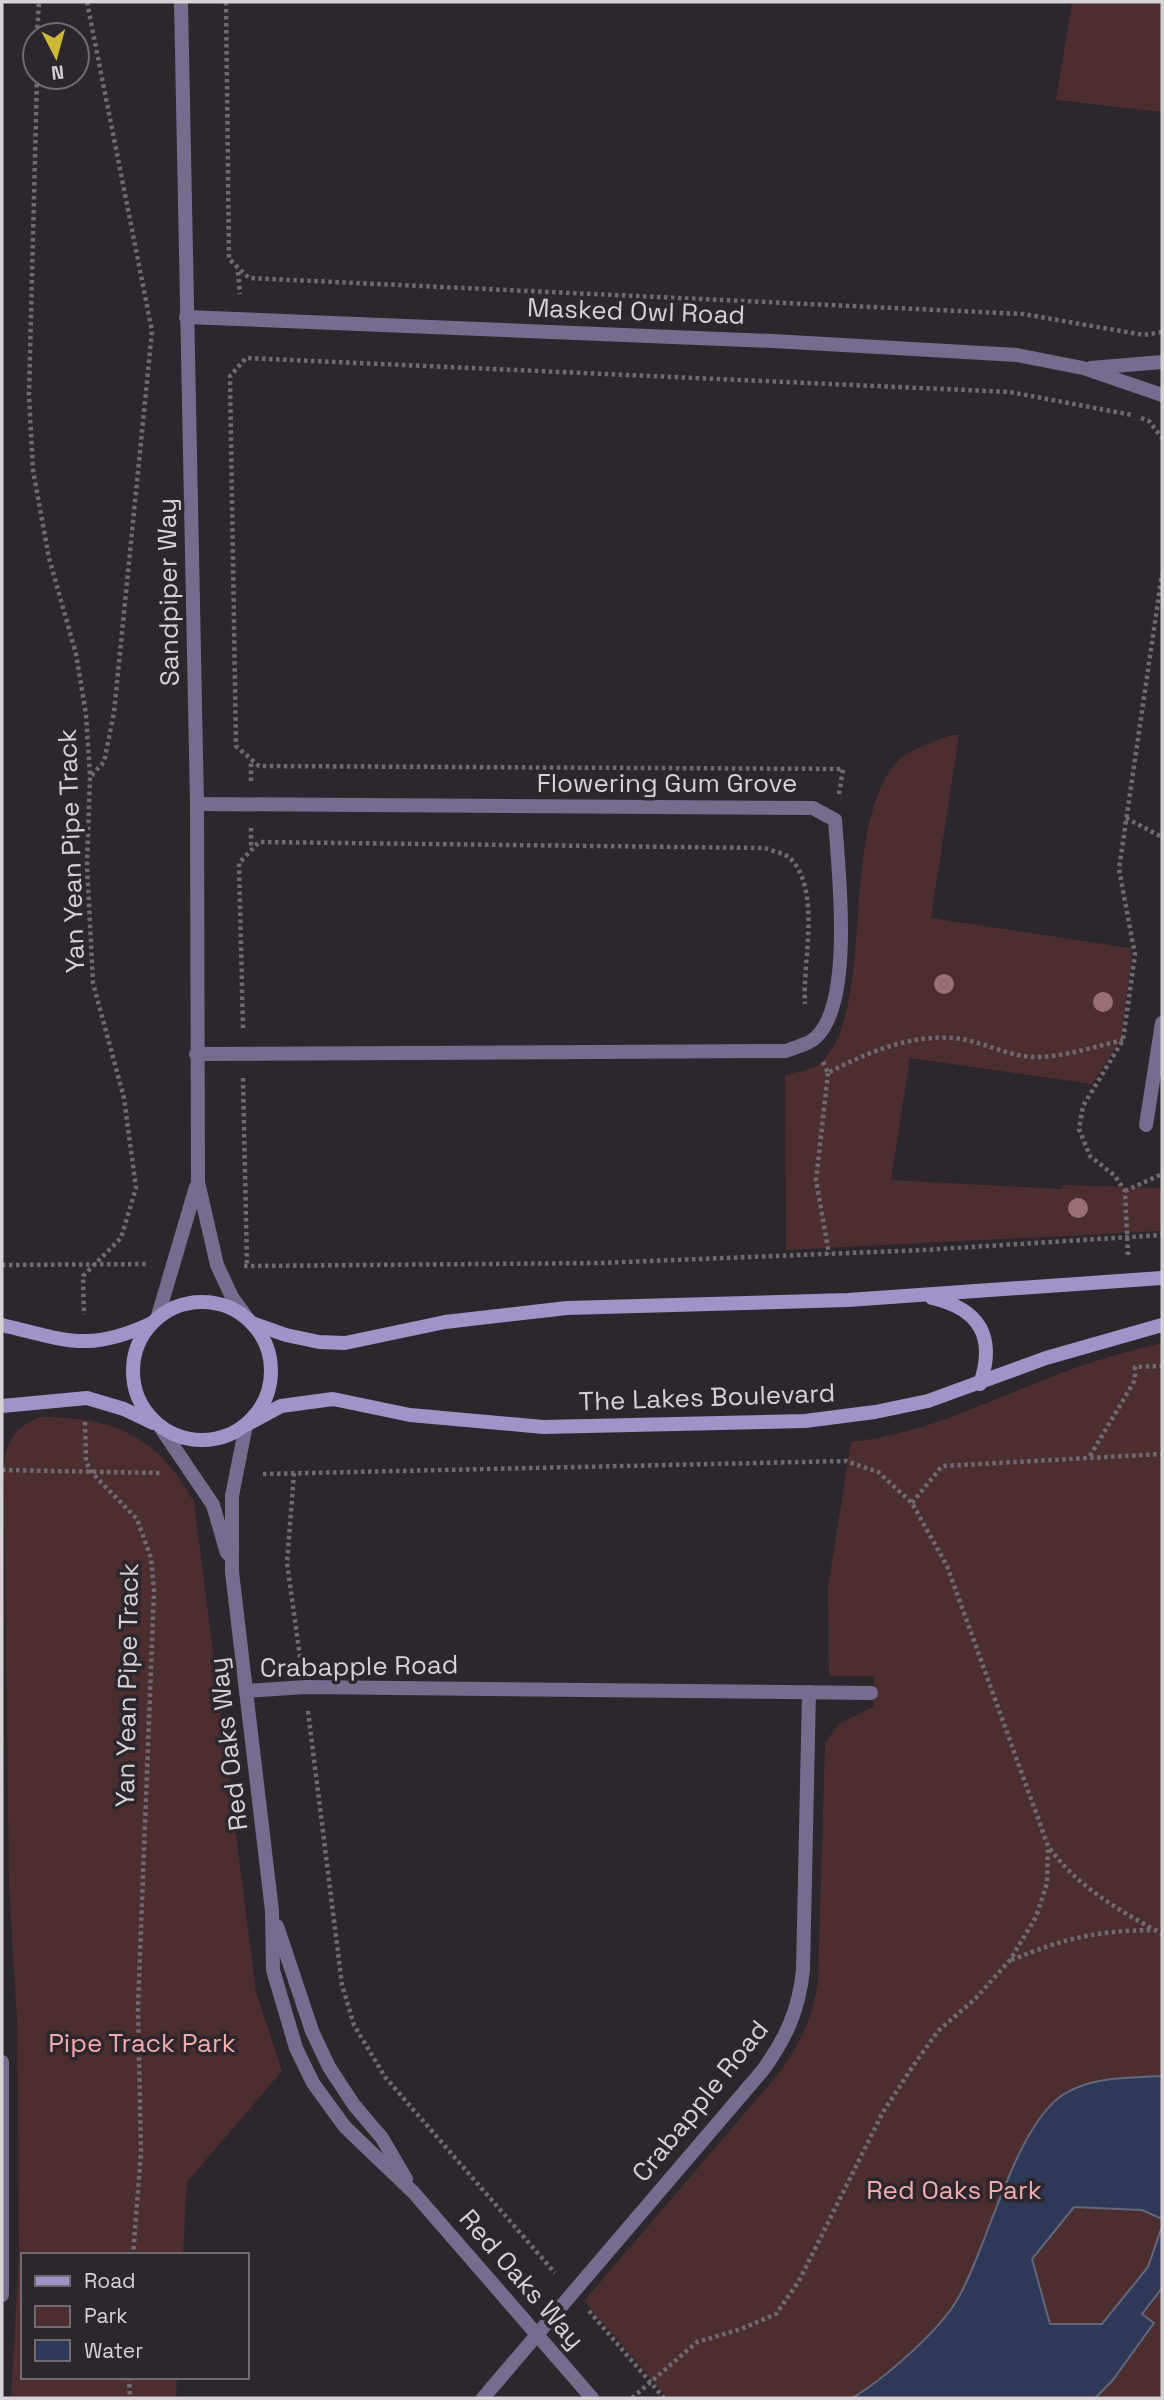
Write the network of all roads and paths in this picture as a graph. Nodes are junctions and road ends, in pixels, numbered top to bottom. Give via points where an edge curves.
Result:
1 (39, 2) edge
2 (88, 2) edge
3 (181, 2) edge
4 (226, 2) edge
5 (38, 21) edge
6 (37, 91) edge
7 (186, 317) junction
8 (1162, 332) edge
9 (1162, 362) edge
10 (1083, 368) junction
11 (1162, 395) edge
12 (1162, 438) edge
13 (1162, 574) edge
14 (90, 776) junction
15 (197, 804) junction
16 (1126, 818) junction
17 (835, 820) junction
18 (1162, 837) edge
19 (1162, 1023) edge
20 (813, 1040) junction
21 (1124, 1041) junction
22 (243, 1053) junction
23 (196, 1054) junction
24 (811, 1062) dead end
25 (252, 1072) dead end
26 (828, 1073) junction
27 (243, 1077) junction
28 (1146, 1125) dead end
29 (1162, 1174) edge
30 (198, 1182) junction
31 (1125, 1191) junction
32 (1162, 1235) edge
33 (1127, 1239) junction
34 (829, 1254) junction
35 (174, 1264) junction
36 (2, 1265) edge
37 (217, 1265) junction
38 (91, 1266) junction
39 (247, 1266) junction
40 (1162, 1278) edge
41 (1130, 1280) junction
42 (917, 1295) junction
43 (155, 1321) junction
44 (250, 1321) junction
45 (2, 1325) edge
46 (1162, 1325) edge
47 (86, 1343) junction
48 (1162, 1366) edge
49 (980, 1384) junction
50 (87, 1398) junction
51 (2, 1406) edge
52 (247, 1425) junction
53 (160, 1427) junction
54 (1162, 1454) edge
55 (1090, 1457) junction
56 (2, 1470) edge
57 (92, 1473) junction
58 (195, 1474) junction
59 (294, 1474) junction
60 (235, 1475) junction
61 (912, 1503) junction
62 (232, 1572) junction
63 (305, 1687) junction
64 (246, 1691) junction
65 (809, 1692) junction
66 (871, 1693) dead end
67 (1048, 1846) junction
68 (272, 1911) junction
69 (1155, 1930) junction
70 (1162, 1934) edge
71 (1010, 1960) junction
72 (2, 2062) edge
73 (414, 2193) junction
74 (132, 2253) edge
75 (572, 2292) junction
76 (2, 2295) edge
77 (537, 2334) junction
78 (129, 2379) edge
79 (651, 2382) junction
80 (130, 2398) edge
81 (483, 2398) edge
82 (592, 2398) edge
83 (632, 2398) edge
84 (664, 2398) edge

1 - 5 path
2 - 14 path via 152,331 114,713 104,762
3 - 7 street, Sandpiper Way
4 - 8 path via 229,259 249,278 1023,314 1144,335
6 - 14 path, Yan Yean Pipe Track via 29,395 33,470 49,558 76,654
7 - 10 street, Masked Owl Road via 1017,355
7 - 15 street, Sandpiper Way
9 - 10 street
10 - 11 street
12 - 17 path via 1149,421 1133,415 1010,392 246,358 230,376 236,746 251,761 259,766 843,769
13 - 16 path
14 - 38 path, Yan Yean Pipe Track via 87,865 93,983 124,1098 136,1188 121,1238
15 - 17 street, Flowering Gum Grove via 813,808
15 - 23 street, Sandpiper Way
16 - 18 path
16 - 21 path via 1119,869 1135,955
17 - 20 street via 843,940 830,1016
19 - 28 street
20 - 22 street via 786,1051
20 - 22 path via 803,979 808,941 806,899 789,856 765,848 259,842 239,863
21 - 26 path via 1039,1057 1001,1052 960,1039 904,1042
21 - 31 path via 1083,1106 1079,1129 1090,1156 1115,1176
22 - 23 street
22 - 27 path
23 - 30 street, Sandpiper Way
24 - 26 path via 822,1058
25 - 27 path
26 - 34 path via 816,1180
27 - 39 path
29 - 31 path
30 - 35 street, Sandpiper Way
30 - 37 street, Sandpiper Way
31 - 33 path
32 - 33 path
33 - 34 path
33 - 41 path
34 - 39 path via 600,1263
35 - 38 path
35 - 43 street, Sandpiper Way
36 - 38 path
37 - 39 path
37 - 44 street, Sandpiper Way
38 - 47 path via 83,1276
40 - 41 street
41 - 42 street
42 - 44 street via 543,1310 445,1322 345,1343 286,1335
42 - 49 street via 953,1303 981,1327 987,1363
43 - 44 street via 173,1308 192,1303 231,1308
43 - 47 street via 124,1336
43 - 53 street via 139,1341 133,1364 135,1388 144,1409
44 - 52 street via 265,1341 272,1363 271,1385 262,1407
45 - 47 street
46 - 49 street, The Lakes Boulevard via 1046,1358
48 - 55 path via 1135,1367 1135,1380
49 - 52 street, The Lakes Boulevard via 928,1401 805,1421 542,1427 410,1415 333,1399 281,1406
50 - 51 street
50 - 53 street
50 - 57 path via 84,1452
52 - 53 street via 226,1437 204,1441 181,1438
52 - 60 street, Red Oaks Way
53 - 58 street, Red Oaks Way
54 - 55 path
55 - 61 path via 942,1466
56 - 57 path
57 - 58 path
57 - 74 path, Yan Yean Pipe Track via 137,1519 151,1558 154,1590 138,2007 141,2152
58 - 62 street, Red Oaks Way via 213,1505
59 - 60 path
59 - 61 path via 846,1461 878,1472
59 - 63 path via 287,1563
60 - 62 street, Red Oaks Way
61 - 67 path via 947,1566
62 - 64 street, Red Oaks Way
63 - 64 street, Crabapple Road
63 - 65 street, Crabapple Road
63 - 75 path via 342,1985 354,2025 384,2077
64 - 68 street, Red Oaks Way
65 - 66 street, Crabapple Road
65 - 75 street, Crabapple Road via 803,1970 789,2030 763,2070
67 - 69 path via 1064,1868 1114,1908
67 - 71 path via 1044,1895
68 - 73 street, Red Oaks Way via 312,2031 329,2067 382,2137
68 - 73 street, Red Oaks Way via 276,1982 296,2048 313,2083 345,2127
69 - 70 path
69 - 71 path via 1103,1930
71 - 79 path via 939,2031 913,2066 883,2112 799,2281 776,2314 697,2342
72 - 76 street
73 - 77 street, Red Oaks Way
75 - 77 street, Crabapple Road
75 - 79 path
77 - 81 street, Crabapple Road
77 - 82 street, Red Oaks Way
78 - 80 path
79 - 83 path
79 - 84 path

